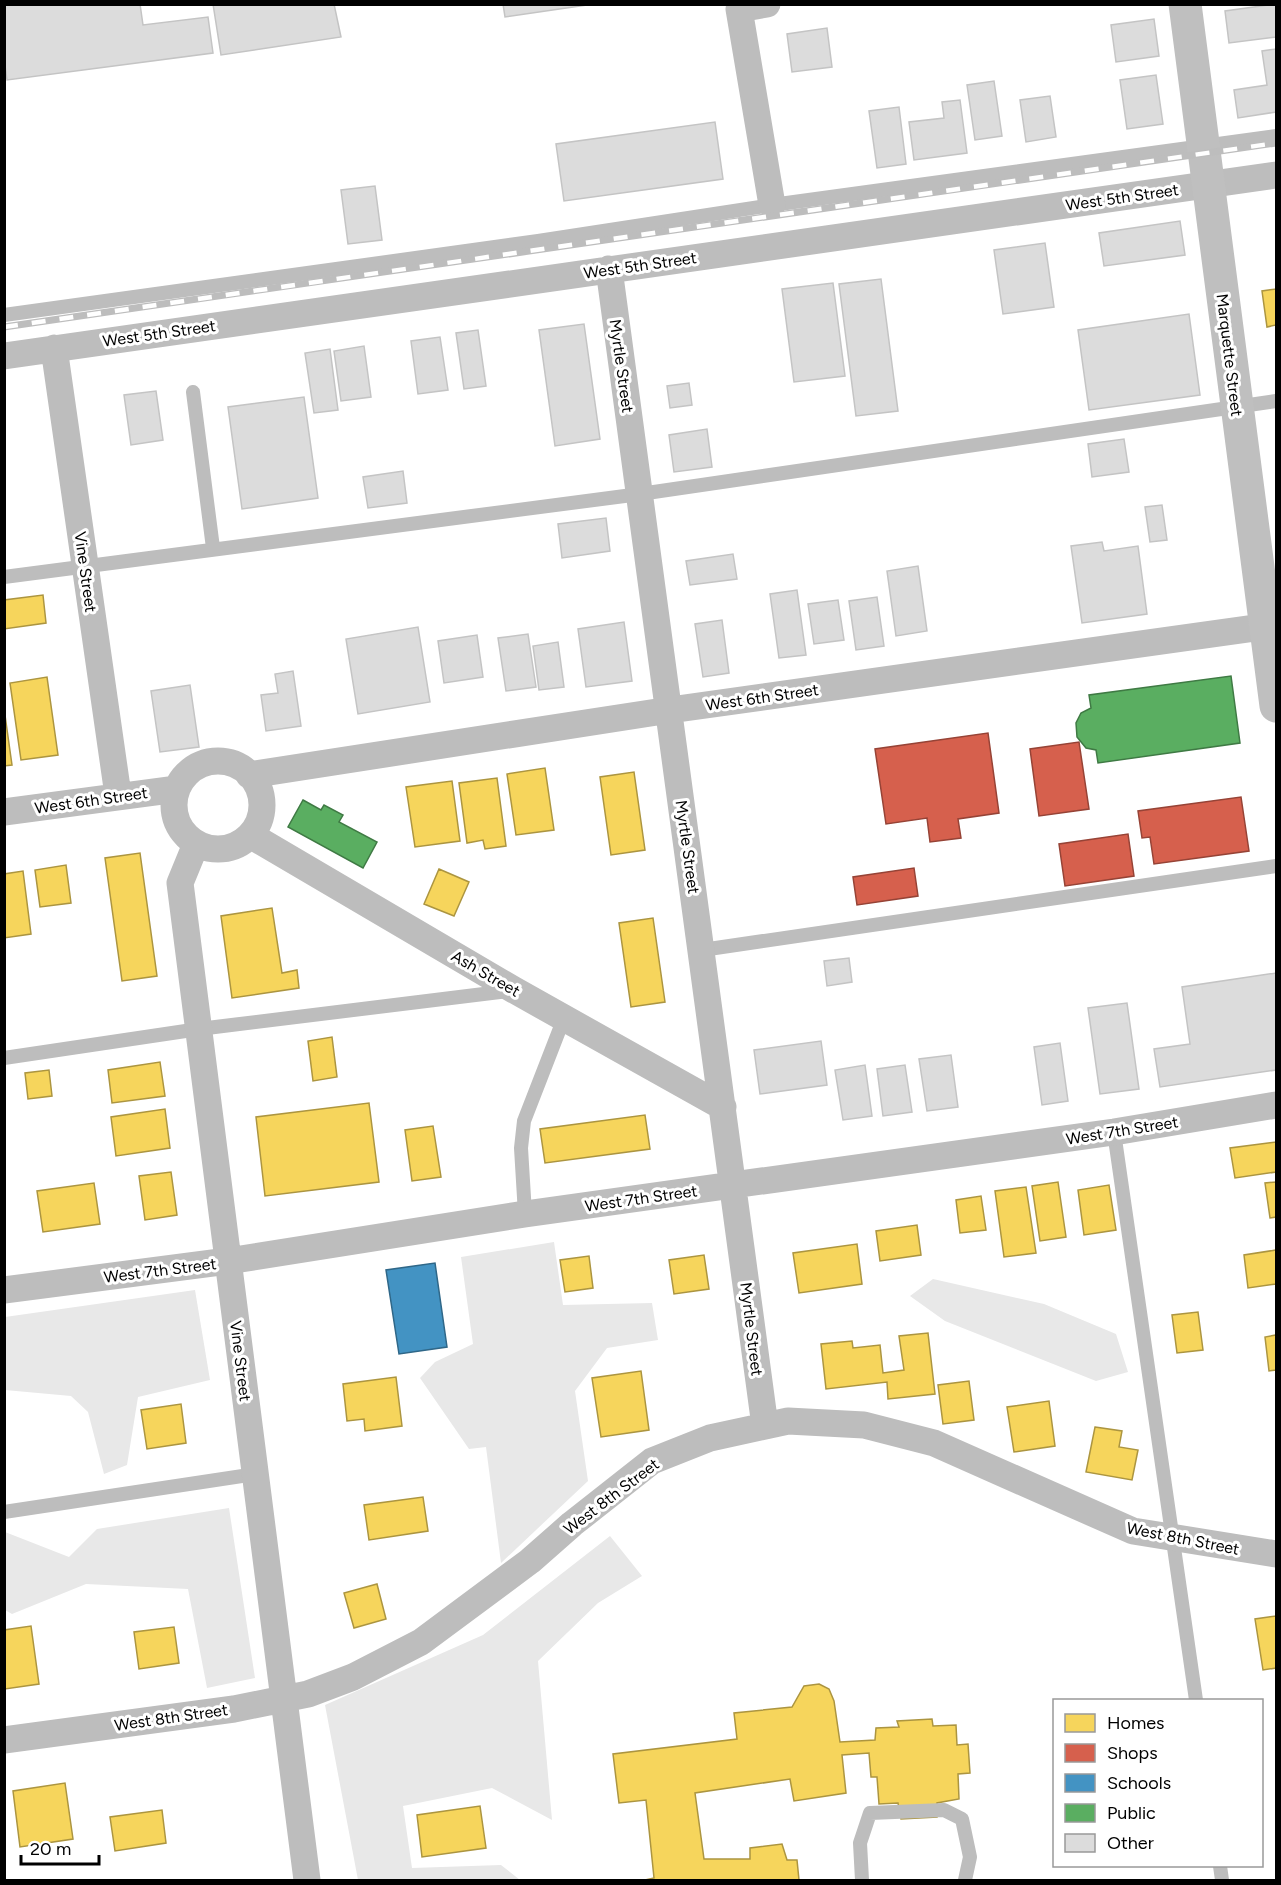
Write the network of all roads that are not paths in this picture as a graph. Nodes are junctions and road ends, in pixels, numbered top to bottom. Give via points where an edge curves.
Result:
1 (767, 4) edge
2 (1185, 4) edge
3 (1276, 136) edge
4 (1203, 147) junction
5 (1276, 175) edge
6 (1208, 185) junction
7 (772, 205) junction
8 (609, 269) junction
9 (4, 315) edge
10 (54, 348) junction
11 (4, 356) edge
12 (193, 392) dead end
13 (1276, 401) edge
14 (1237, 407) junction
15 (640, 495) junction
16 (213, 548) junction
17 (85, 565) junction
18 (4, 577) edge
19 (1271, 625) edge
20 (1276, 706) edge
21 (670, 710) junction
22 (249, 775) junction
23 (177, 789) junction
24 (118, 795) junction
25 (4, 812) edge
26 (250, 835) junction
27 (196, 844) junction
28 (1276, 866) edge
29 (702, 950) junction
30 (514, 990) junction
31 (564, 1018) junction
32 (199, 1029) junction
33 (4, 1058) edge
34 (1276, 1105) edge
35 (723, 1107) junction
36 (1114, 1132) junction
37 (734, 1186) junction
38 (525, 1214) junction
39 (228, 1261) junction
40 (4, 1290) edge
41 (765, 1426) junction
42 (256, 1474) junction
43 (4, 1512) edge
44 (1173, 1538) junction
45 (1276, 1554) edge
46 (285, 1699) junction
47 (1196, 1699) edge
48 (4, 1740) edge
49 (307, 1881) edge
50 (862, 1881) edge
51 (965, 1881) edge

1 - 7 street via 739,9
2 - 4 street, Marquette Street
3 - 4 lane
4 - 6 street, Marquette Street
4 - 7 lane
5 - 6 street, West 5th Street
6 - 8 street, West 5th Street
6 - 14 street, Marquette Street
7 - 9 lane
8 - 10 street, West 5th Street
8 - 15 street, Myrtle Street
10 - 11 street, West 5th Street
10 - 17 street, Vine Street
12 - 16 lane
13 - 14 lane
14 - 15 lane
14 - 19 street, Marquette Street
15 - 16 lane
15 - 21 street, Myrtle Street
16 - 17 lane
17 - 18 lane
17 - 24 street, Vine Street
19 - 20 street, Marquette Street
19 - 21 street, West 6th Street
21 - 22 street, West 6th Street
21 - 29 street, Myrtle Street
22 - 23 street via 231,763 202,763 190,771
22 - 26 street via 261,794 262,808
23 - 24 street, West 6th Street
23 - 27 street via 173,809 177,823
24 - 25 street, West 6th Street
26 - 27 street via 224,849
26 - 30 street, Ash Street
27 - 32 street, Vine Street via 180,883
28 - 29 lane
29 - 35 street, Myrtle Street
30 - 31 street, Ash Street
30 - 32 lane
31 - 35 street, Ash Street
31 - 38 lane via 524,1121 521,1148
32 - 33 lane
32 - 39 street, Vine Street
34 - 36 street, West 7th Street
35 - 37 street, Myrtle Street
36 - 37 street, West 7th Street
36 - 44 lane
37 - 38 street, West 7th Street
37 - 41 street, Myrtle Street
38 - 39 street, West 7th Street
39 - 40 street, West 7th Street
39 - 42 street, Vine Street
41 - 44 street, West 8th Street via 788,1421 864,1425 934,1443 1133,1531
41 - 46 street, West 8th Street via 710,1438 652,1461 530,1561 421,1642 353,1677
42 - 43 lane
42 - 46 street, Vine Street
44 - 45 street, West 8th Street
44 - 47 lane
46 - 48 street, West 8th Street
46 - 49 street, Vine Street
50 - 51 lane via 860,1842 870,1813 944,1810 962,1820 970,1857

